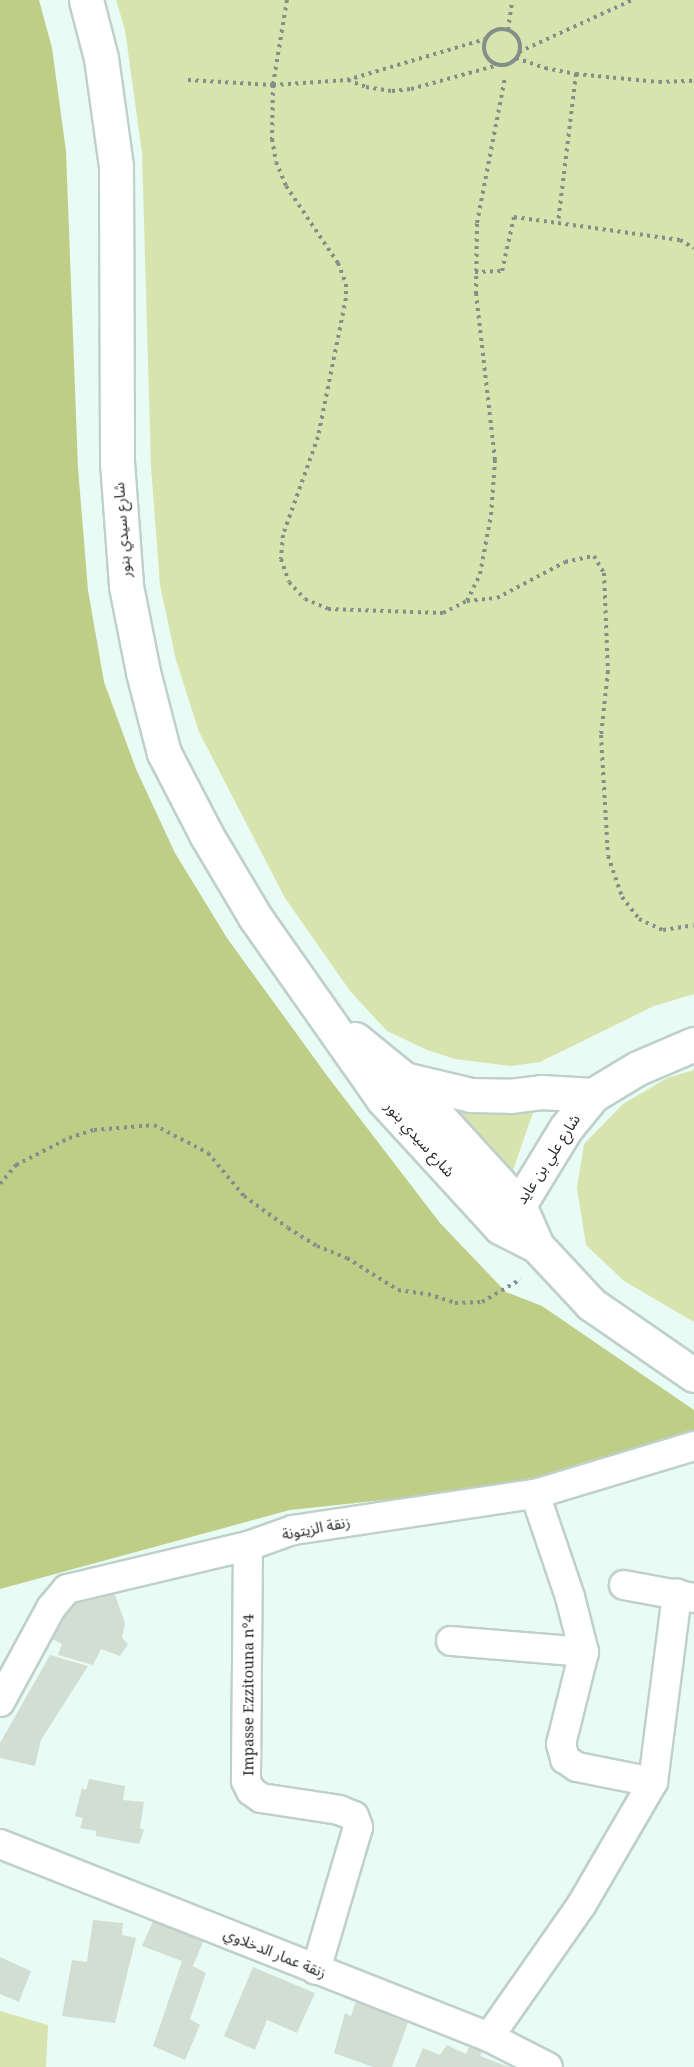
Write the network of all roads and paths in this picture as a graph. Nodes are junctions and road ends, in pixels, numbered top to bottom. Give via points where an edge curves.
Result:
1 (86, 0) edge
2 (287, 0) edge
3 (512, 0) edge
4 (632, 0) edge
5 (508, 30) junction
6 (485, 39) junction
7 (519, 52) junction
8 (516, 58) junction
9 (498, 65) junction
10 (576, 74) junction
11 (505, 77) dead end
12 (188, 80) dead end
13 (347, 80) junction
14 (694, 81) edge
15 (273, 85) junction
16 (558, 223) junction
17 (694, 248) edge
18 (475, 272) junction
19 (467, 601) junction
20 (694, 925) edge
21 (324, 1013) junction
22 (694, 1044) edge
23 (404, 1079) junction
24 (593, 1095) junction
25 (0, 1184) edge
26 (510, 1216) junction
27 (543, 1254) junction
28 (694, 1375) edge
29 (694, 1446) edge
30 (535, 1494) junction
31 (248, 1546) junction
32 (624, 1585) dead end
33 (686, 1596) edge
34 (451, 1641) dead end
35 (584, 1652) junction
36 (0, 1702) edge
37 (652, 1782) junction
38 (0, 1844) edge
39 (316, 1970) junction
40 (489, 2037) junction
41 (548, 2067) edge

1 - 21 street, شارع سيدي بنور via 101,58 116,166 117,462 126,586 143,672 164,753 207,836 255,917
2 - 15 path
3 - 5 path
4 - 7 path
5 - 6 path via 492,32
5 - 7 path via 516,36
6 - 9 path via 485,55
6 - 13 path
7 - 8 path
8 - 9 path
8 - 10 path
9 - 13 path via 392,91
10 - 14 path via 659,82
10 - 16 path
11 - 18 path via 477,223
12 - 15 path
13 - 15 path
15 - 19 path via 271,122 276,162 286,186 338,263 346,284 318,436 283,535 281,559 289,582 305,599 328,609 444,613
16 - 17 path via 680,240
16 - 18 path via 514,217 502,271
18 - 19 path via 493,433 494,488 480,574
19 - 20 path via 497,598 565,562 594,556 604,573 608,671 601,735 608,856 622,897 639,920 663,930
21 - 23 street, شارع سيدي بنور
21 - 26 street, شارع سيدي بنور via 382,1098
22 - 24 street, شارع علي بن عايد via 638,1068
23 - 24 street via 471,1095
23 - 26 street, شارع سيدي بنور
24 - 26 street, شارع علي بن عايد via 566,1128
25 - 27 path via 16,1165 69,1137 94,1130 154,1125 208,1153 244,1196 288,1228 398,1290 455,1303 482,1302
26 - 27 street, شارع سيدي بنور
27 - 28 street, شارع سيدي بنور via 591,1304
29 - 30 street, زنقة الزيتونة
30 - 31 street, زنقة الزيتونة via 293,1530
30 - 35 street via 570,1596
31 - 36 street, زنقة الزيتونة via 67,1589 51,1608
31 - 39 street, Impasse Ezzitouna n°4 via 246,1781 261,1798 339,1810 354,1815 358,1827
32 - 33 street
33 - 37 street
34 - 35 street
35 - 37 street via 561,1744 565,1759 577,1767
37 - 40 street via 582,1904
38 - 39 street, زنقة عمار الدخلاوي
39 - 40 street, زنقة عمار الدخلاوي
40 - 41 street, زنقة عمار الدخلاوي

